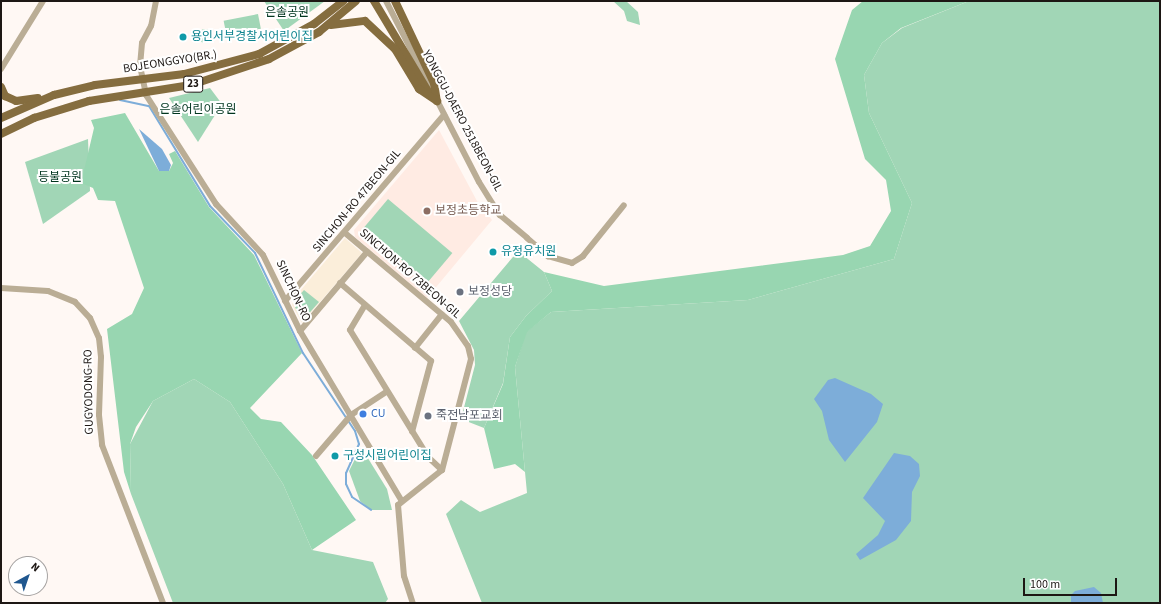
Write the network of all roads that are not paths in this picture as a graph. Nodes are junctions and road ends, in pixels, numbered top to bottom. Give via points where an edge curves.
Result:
1 (42, 1) edge
2 (156, 1) edge
3 (343, 1) edge
4 (349, 1) edge
5 (356, 1) edge
6 (374, 1) edge
7 (386, 1) edge
8 (395, 1) edge
9 (328, 26) junction
10 (319, 32) junction
11 (1, 69) edge
12 (1, 87) edge
13 (54, 95) junction
14 (436, 101) junction
15 (444, 115) junction
16 (1, 118) edge
17 (1, 134) edge
18 (624, 205) dead end
19 (345, 233) junction
20 (367, 252) junction
21 (340, 283) junction
22 (1, 288) edge
23 (285, 301) junction
24 (365, 305) junction
25 (442, 314) junction
26 (300, 331) junction
27 (415, 348) junction
28 (386, 392) junction
29 (351, 415) junction
30 (412, 432) junction
31 (316, 456) dead end
32 (442, 470) junction
33 (401, 500) junction
34 (163, 603) edge
35 (413, 603) edge

1 - 11 street
2 - 23 street, SINCHON-RO via 141,58 146,95 216,204 263,255
3 - 13 main road, BOJEONGGYO(BR.) / 23 via 292,38 226,65
4 - 10 main road
5 - 9 main road, 23
6 - 14 main road
7 - 14 street, YONGGU-DAERO 2518BEON-GIL
8 - 14 main road via 434,83
9 - 10 main road, 23
9 - 14 main road via 365,21 394,49 419,89
10 - 17 main road, BOJEONGGYO(BR.) / 23 via 255,64 191,85 89,101 34,118
12 - 13 main road via 5,96 16,101
13 - 16 main road, 23
14 - 15 street, YONGGU-DAERO 2518BEON-GIL
15 - 18 street, YONGGU-DAERO 2518BEON-GIL via 500,215 548,256 572,263 583,256
15 - 19 street, SINCHON-RO 47BEON-GIL
19 - 20 street, SINCHON-RO 73BEON-GIL
19 - 23 street, SINCHON-RO 47BEON-GIL
20 - 21 street
20 - 25 street, SINCHON-RO 73BEON-GIL
21 - 24 street
21 - 26 street
22 - 34 street, GUGYODONG-RO via 48,291 75,302 90,318 99,338 102,446
23 - 26 street, SINCHON-RO
24 - 27 street
24 - 28 street via 350,330
25 - 27 street
25 - 32 street, SINCHON-RO 73BEON-GIL via 462,335 471,359
26 - 29 street, SINCHON-RO
27 - 30 street via 431,362
28 - 29 street
28 - 30 street
29 - 31 street
29 - 33 street, SINCHON-RO
30 - 32 street via 428,457
32 - 33 street
33 - 35 street via 398,505 404,576

